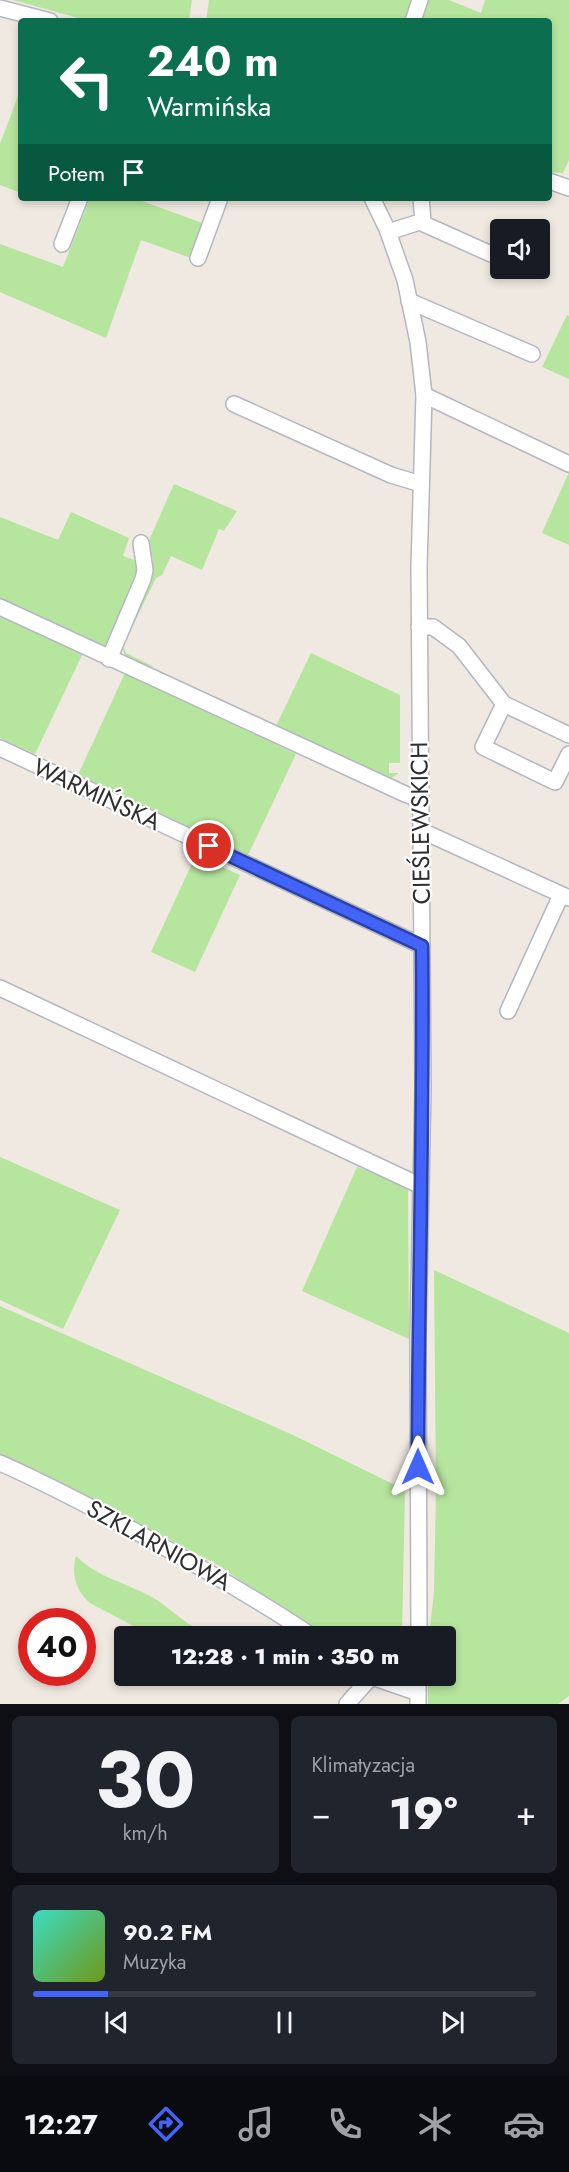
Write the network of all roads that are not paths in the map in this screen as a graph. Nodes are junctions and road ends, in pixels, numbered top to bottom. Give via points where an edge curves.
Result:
1 (420, 0) edge
2 (0, 8) edge
3 (38, 18) edge
4 (414, 18) edge
5 (552, 182) edge
6 (569, 188) edge
7 (79, 201) edge
8 (219, 201) edge
9 (373, 201) edge
10 (421, 201) edge
11 (423, 221) junction
12 (388, 232) junction
13 (62, 244) dead end
14 (490, 254) edge
15 (198, 258) dead end
16 (410, 301) junction
17 (532, 354) dead end
18 (424, 395) junction
19 (234, 404) dead end
20 (569, 464) edge
21 (421, 484) junction
22 (141, 543) dead end
23 (0, 608) edge
24 (419, 627) junction
25 (109, 659) junction
26 (504, 704) junction
27 (569, 735) edge
28 (0, 748) edge
29 (569, 754) edge
30 (419, 799) junction
31 (420, 830) junction
32 (565, 897) edge
33 (422, 946) junction
34 (0, 988) edge
35 (508, 1011) dead end
36 (421, 1186) junction
37 (0, 1463) edge
38 (297, 1626) edge
39 (419, 1626) edge
40 (362, 1686) edge
41 (392, 1686) edge
42 (418, 1698) edge
43 (347, 1704) edge

1 - 4 street
2 - 3 street
5 - 6 street
7 - 13 street
8 - 15 street
9 - 12 street, CIEŚLEWSKICH
10 - 11 street
11 - 12 street
11 - 14 street
12 - 16 street, CIEŚLEWSKICH
16 - 17 street
16 - 18 street, CIEŚLEWSKICH
18 - 20 street
18 - 21 street, CIEŚLEWSKICH
19 - 21 street via 391,475
21 - 24 street, CIEŚLEWSKICH
22 - 25 street via 143,579
23 - 25 street
24 - 26 street via 433,627 459,646
24 - 30 street, CIEŚLEWSKICH
25 - 30 street
26 - 27 street
26 - 29 street via 483,747 555,782
28 - 33 street, WARMIŃSKA
30 - 31 street, CIEŚLEWSKICH
31 - 32 street
31 - 33 street, CIEŚLEWSKICH
32 - 35 street
33 - 36 street, CIEŚLEWSKICH
34 - 36 street
36 - 39 street, CIEŚLEWSKICH
37 - 38 street, SZKLARNIOWA via 57,1489 192,1562
40 - 43 street
41 - 42 street

